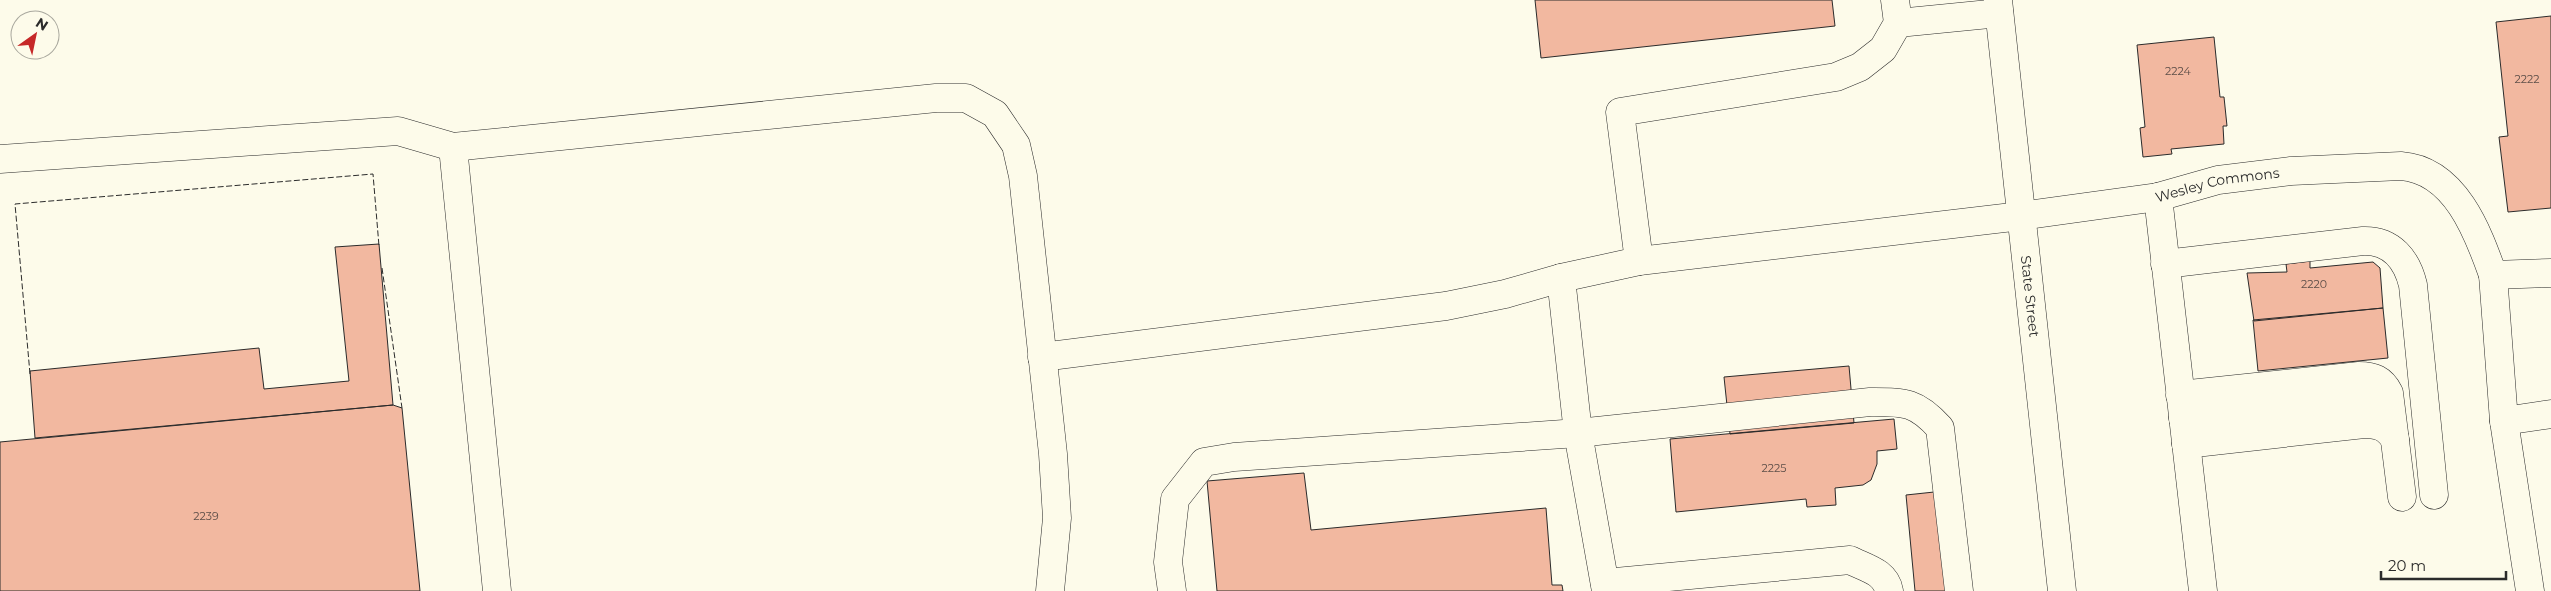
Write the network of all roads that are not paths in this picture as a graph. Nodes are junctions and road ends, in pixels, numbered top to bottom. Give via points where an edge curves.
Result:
1 (1999, 7) edge
2 (1897, 12) edge
3 (453, 147) junction
4 (0, 159) edge
5 (2158, 197) junction
6 (2021, 216) junction
7 (1639, 261) junction
8 (2165, 264) junction
9 (2551, 273) edge
10 (2493, 276) junction
11 (1561, 278) junction
12 (1042, 357) junction
13 (2551, 414) edge
14 (2183, 419) junction
15 (2504, 421) junction
16 (2393, 427) junction
17 (1578, 433) junction
18 (2434, 495) dead end
19 (2402, 497) dead end
20 (1606, 587) edge
21 (496, 591) edge
22 (1050, 591) edge
23 (1172, 591) edge
24 (1888, 591) edge
25 (1959, 591) edge
26 (2062, 591) edge
27 (2202, 591) edge
28 (2530, 591) edge

1 - 2 main road
1 - 6 main road, State Street
2 - 7 main road via 1884,49 1860,67 1836,77 1620,112
3 - 4 main road via 398,131
3 - 12 main road via 936,98 966,98 995,114 1016,145 1023,176
3 - 21 main road
5 - 6 main road, Wesley Commons
5 - 8 main road
5 - 10 main road, Wesley Commons via 2218,180 2300,171 2414,167 2439,182 2462,206 2479,236
6 - 7 main road, Wesley Commons
6 - 26 main road, State Street
7 - 11 main road, Wesley Commons
8 - 14 main road
8 - 18 main road via 2364,241 2385,246 2398,254 2409,267 2413,285
9 - 10 main road
10 - 15 main road
11 - 12 main road, Wesley Commons via 1446,306
11 - 17 main road
12 - 22 main road via 1057,518
13 - 15 main road
14 - 16 main road via 2364,424 2388,430
14 - 16 main road via 2369,376 2385,385
14 - 27 main road
15 - 28 main road
16 - 19 main road
17 - 20 main road
17 - 23 main road via 1234,457 1204,462 1175,499 1168,562
17 - 25 main road via 1870,402 1902,402 1926,412 1940,428
20 - 24 main road via 1850,560 1878,573 1887,583

